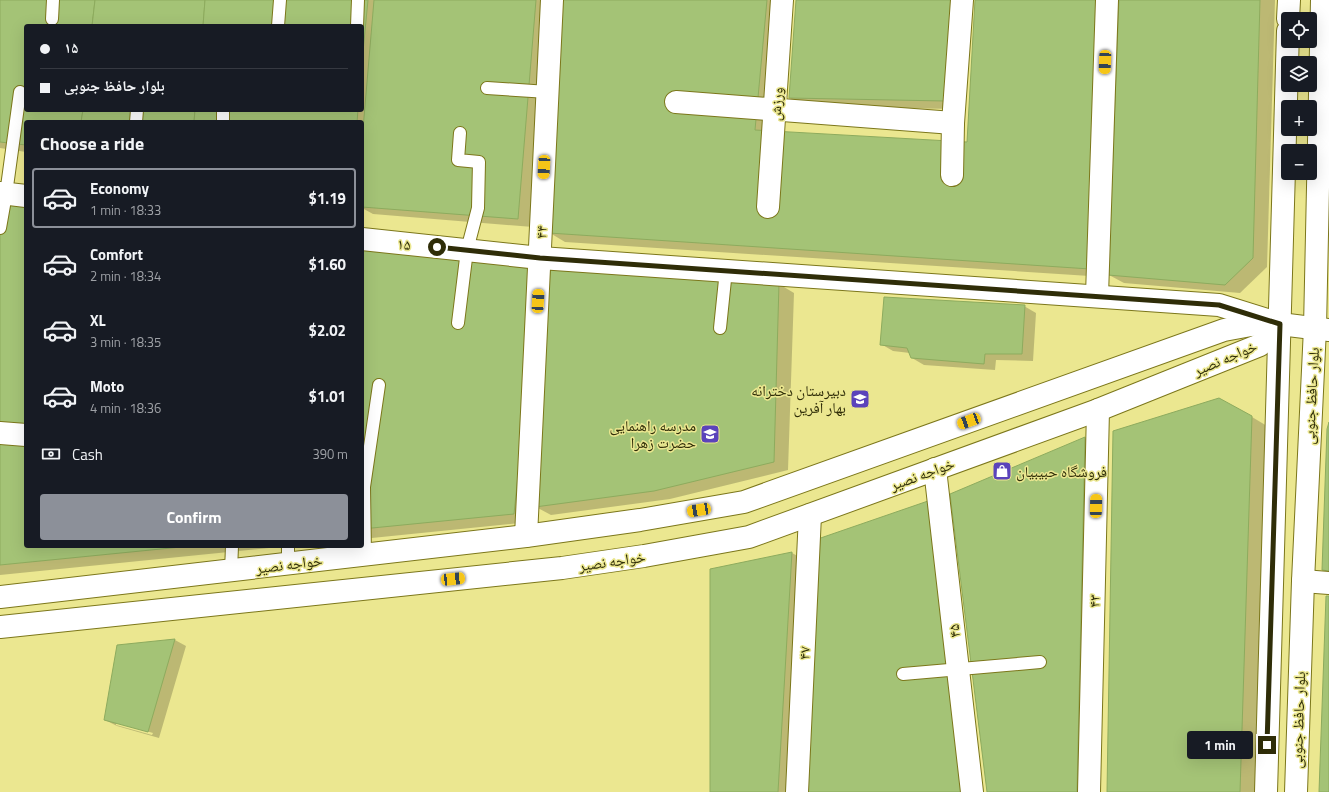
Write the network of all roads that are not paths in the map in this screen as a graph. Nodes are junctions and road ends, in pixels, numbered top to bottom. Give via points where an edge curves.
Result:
1 (53, 0) edge
2 (280, 0) edge
3 (358, 0) edge
4 (552, 0) edge
5 (782, 0) edge
6 (962, 0) edge
7 (1107, 0) edge
8 (1289, 0) edge
9 (1322, 0) edge
10 (1288, 12) edge
11 (52, 19) dead end
12 (278, 24) edge
13 (357, 24) edge
14 (1288, 48) edge
15 (487, 88) dead end
16 (20, 92) dead end
17 (548, 92) junction
18 (676, 102) dead end
19 (776, 109) junction
20 (953, 123) junction
21 (460, 133) dead end
22 (952, 175) dead end
23 (11, 194) edge
24 (768, 207) dead end
25 (0, 228) edge
26 (364, 239) edge
27 (467, 250) junction
28 (540, 258) junction
29 (726, 270) junction
30 (1097, 295) junction
31 (458, 323) dead end
32 (1280, 324) junction
33 (720, 328) dead end
34 (1322, 329) edge
35 (1224, 330) junction
36 (1234, 356) junction
37 (379, 385) dead end
38 (1098, 410) junction
39 (0, 433) edge
40 (24, 435) edge
41 (935, 469) junction
42 (810, 515) junction
43 (526, 536) junction
44 (232, 548) edge
45 (288, 555) edge
46 (365, 555) junction
47 (231, 571) junction
48 (1303, 581) junction
49 (1329, 583) edge
50 (0, 597) edge
51 (0, 627) edge
52 (1040, 662) dead end
53 (958, 670) junction
54 (904, 674) dead end
55 (797, 792) edge
56 (972, 792) edge
57 (1089, 792) edge
58 (1266, 792) edge
59 (1296, 792) edge

1 - 11 lane
2 - 12 lane
3 - 13 lane
4 - 17 main road, ۴۴
5 - 19 main road, ورزش
6 - 20 main road
7 - 30 main road
8 - 10 main road
9 - 34 main road, بلوار حافظ جنوبی
14 - 32 main road, بلوار حافظ جنوبی
15 - 17 lane
16 - 23 lane
17 - 28 main road, ۴۴
18 - 19 main road
19 - 20 main road
19 - 24 main road, ورزش
20 - 22 main road
21 - 27 lane via 458,160 479,162 478,208
23 - 25 lane
26 - 27 main road, ۱۵
27 - 28 main road, ۱۵
27 - 31 lane
28 - 29 main road, ۱۵
28 - 43 main road, ۴۴
29 - 30 main road, ۱۵
29 - 33 lane
30 - 32 main road, ۱۵ via 1219,305
32 - 34 main road
32 - 35 main road, خواجه نصیر via 1251,325
32 - 36 main road, خواجه نصیر via 1260,345
32 - 58 main road, بلوار حافظ جنوبی
34 - 48 main road, بلوار حافظ جنوبی
35 - 36 main road
35 - 43 main road, خواجه نصیر via 744,502
36 - 38 main road, خواجه نصیر
37 - 46 lane via 364,487
38 - 41 main road, خواجه نصیر
38 - 57 main road, ۴۳
39 - 40 main road
41 - 42 main road, خواجه نصیر
41 - 53 main road, ۴۵
42 - 51 main road, خواجه نصیر via 749,537 562,568
42 - 55 main road, ۴۷
43 - 46 main road, خواجه نصیر
44 - 47 lane
45 - 46 main road, خواجه نصیر
45 - 47 main road, خواجه نصیر
47 - 50 main road, خواجه نصیر
48 - 49 main road
48 - 59 main road, بلوار حافظ جنوبی
52 - 53 lane
53 - 54 lane
53 - 56 main road, ۴۵

